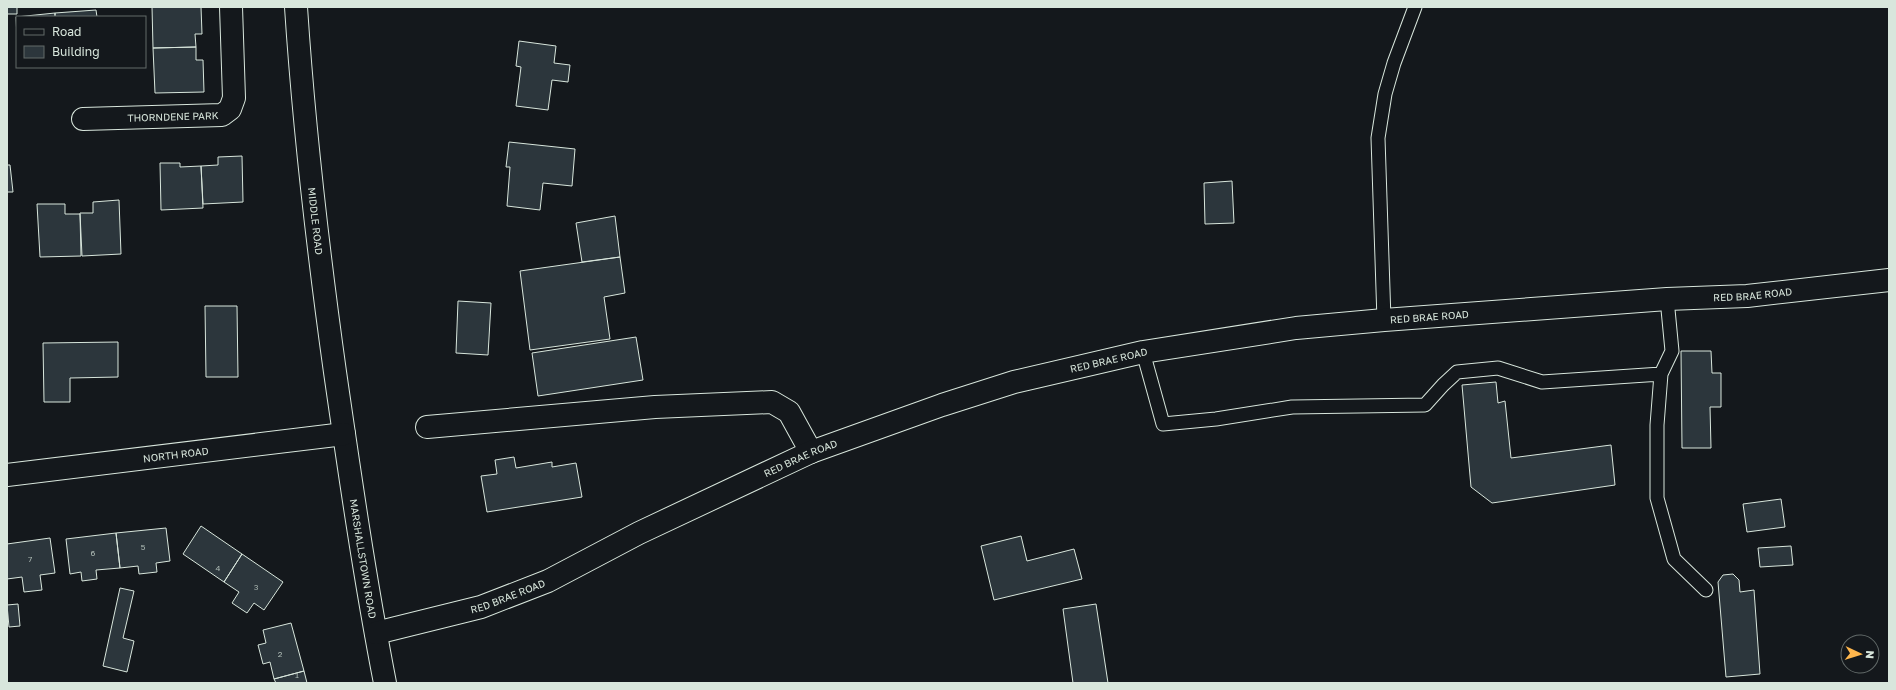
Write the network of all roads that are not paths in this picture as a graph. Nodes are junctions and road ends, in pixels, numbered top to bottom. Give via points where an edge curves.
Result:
1 (231, 7) edge
2 (296, 7) edge
3 (1415, 7) edge
4 (83, 119) dead end
5 (1889, 280) edge
6 (1667, 299) junction
7 (1384, 320) junction
8 (1143, 352) junction
9 (1661, 374) junction
10 (427, 427) dead end
11 (344, 434) junction
12 (811, 452) junction
13 (7, 475) edge
14 (1706, 590) dead end
15 (376, 633) junction
16 (385, 683) edge

1 - 4 street, THORNDENE PARK via 234,98 230,109 222,115
2 - 11 street, MIDDLE ROAD via 306,145
3 - 7 lane via 1385,94 1378,138
5 - 6 street, RED BRAE ROAD via 1747,296
6 - 7 street, RED BRAE ROAD
6 - 9 lane via 1672,351
7 - 8 street, RED BRAE ROAD via 1296,328
8 - 9 lane via 1163,424 1292,407 1426,405 1457,372 1498,368 1542,382
8 - 12 street, RED BRAE ROAD via 1014,382
9 - 14 lane via 1657,424 1657,498 1674,559
10 - 12 street via 655,407 772,402 789,412
11 - 13 street, NORTH ROAD
11 - 15 street, MARSHALLSTOWN ROAD
12 - 15 street, RED BRAE ROAD via 639,533 548,581 481,607
15 - 16 street, MARSHALLSTOWN ROAD

